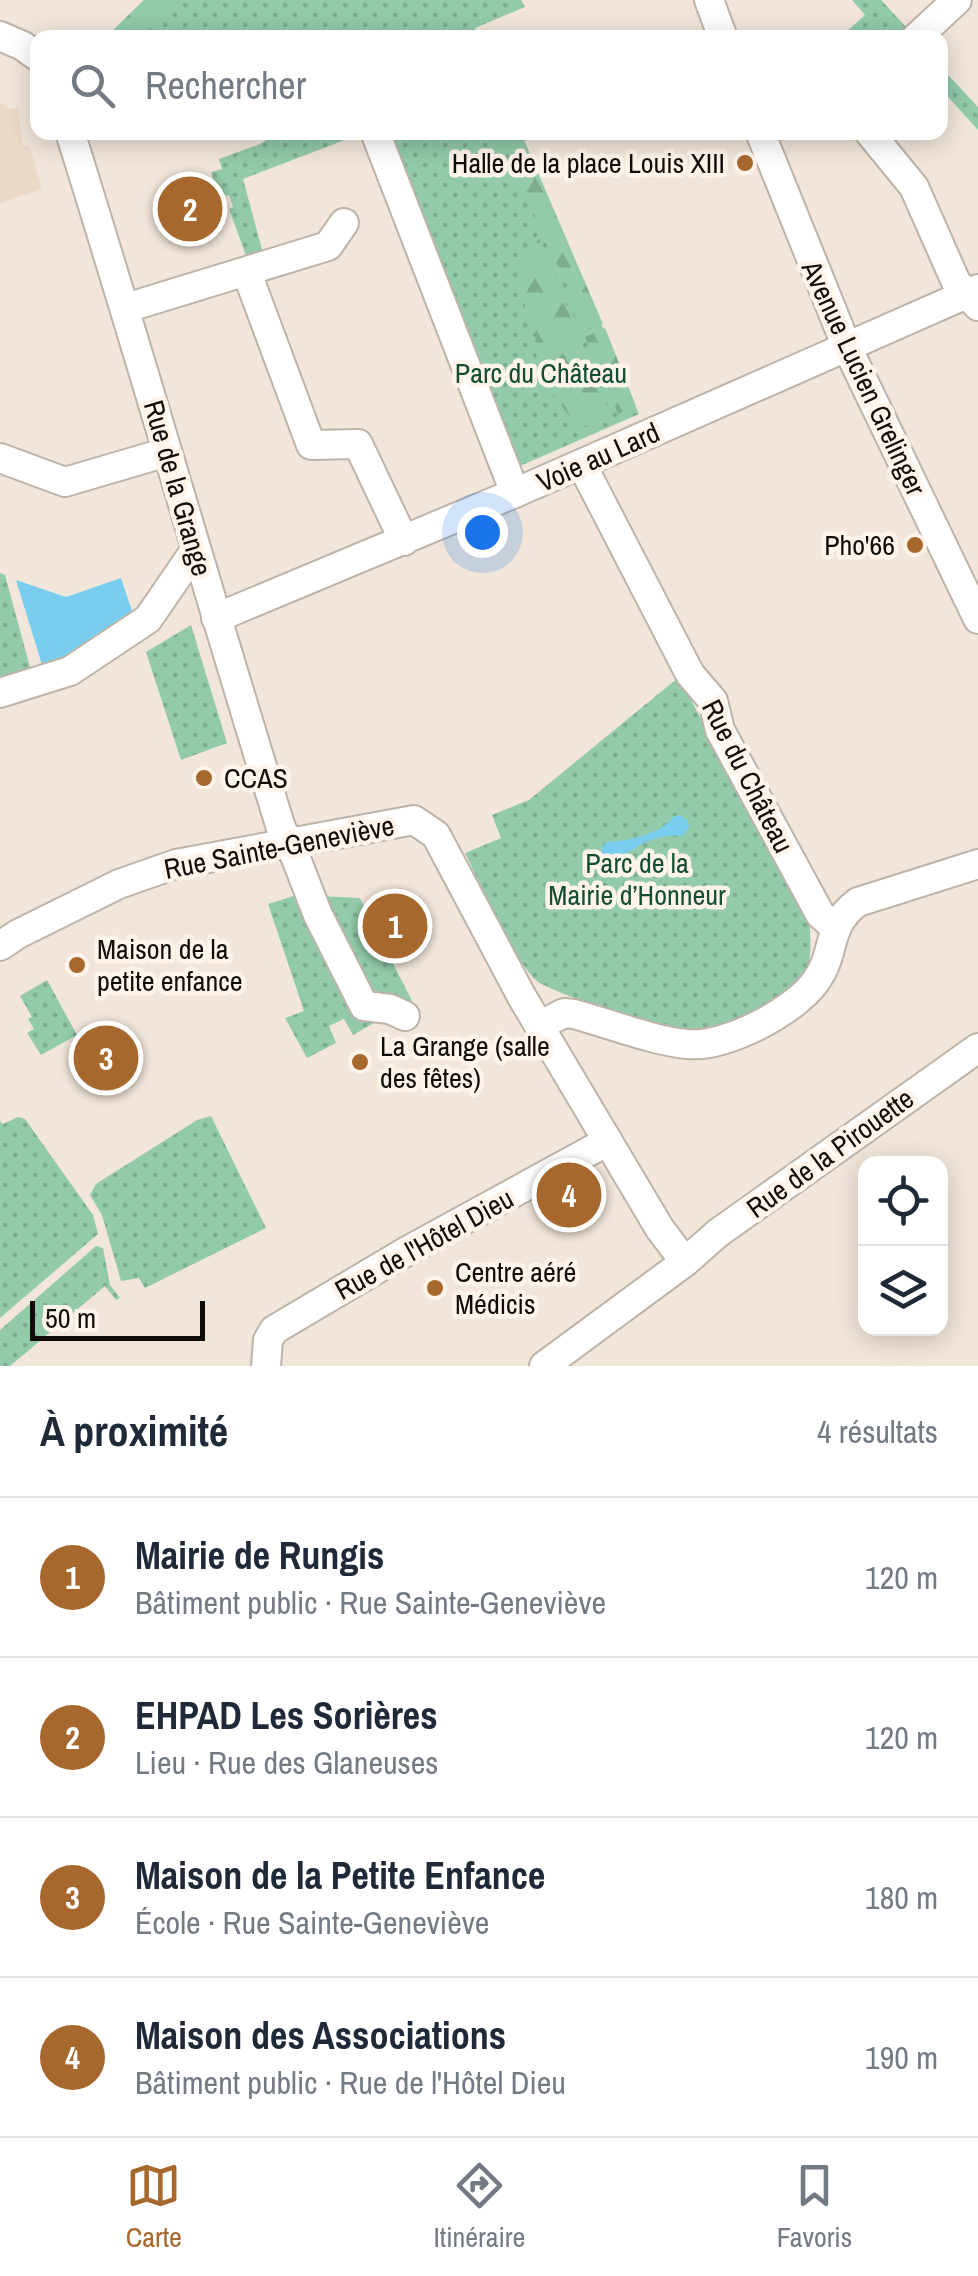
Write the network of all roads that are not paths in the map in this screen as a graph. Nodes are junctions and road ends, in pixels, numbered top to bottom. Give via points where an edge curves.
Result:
1 (708, 0) edge
2 (958, 0) edge
3 (720, 30) edge
4 (925, 30) edge
5 (0, 36) edge
6 (30, 51) edge
7 (73, 140) edge
8 (378, 140) edge
9 (763, 140) edge
10 (876, 140) edge
11 (344, 223) dead end
12 (247, 273) junction
13 (974, 296) edge
14 (126, 308) junction
15 (846, 345) junction
16 (167, 452) junction
17 (0, 458) edge
18 (582, 465) junction
19 (516, 494) junction
20 (404, 541) junction
21 (196, 549) junction
22 (216, 618) junction
23 (978, 620) edge
24 (0, 694) edge
25 (292, 850) junction
26 (978, 864) edge
27 (834, 927) junction
28 (0, 946) edge
29 (405, 1016) dead end
30 (539, 1026) junction
31 (978, 1048) edge
32 (608, 1141) junction
33 (685, 1262) junction
34 (552, 1364) edge
35 (266, 1366) edge

1 - 3 street
2 - 4 street
5 - 6 street
7 - 14 street, Rue de la Grange
8 - 19 street
9 - 15 street, Avenue Lucien Grelinger
10 - 13 street via 914,187 956,282
11 - 12 street via 328,246
12 - 14 street
12 - 20 street via 311,445 358,444
13 - 15 street, Voie au Lard
14 - 16 street, Rue de la Grange
15 - 18 street, Voie au Lard
15 - 23 street, Avenue Lucien Grelinger
16 - 17 street via 65,482
16 - 21 street, Rue de la Grange
18 - 19 street, Voie au Lard
18 - 27 street, Rue du Château via 690,674 713,701 720,730 820,914
19 - 20 street, Voie au Lard
20 - 22 street, Voie au Lard
21 - 22 street, Rue de la Grange
21 - 24 street via 148,618 70,672
22 - 25 street, Rue de la Grange
25 - 28 street, Rue Sainte-Geneviève via 176,864 118,884
25 - 29 street, Rue de la Grange via 364,1006
25 - 30 street, Rue Sainte-Geneviève via 422,822 436,835
26 - 27 street via 858,902
27 - 30 street via 826,964 798,1000 720,1040 688,1044 564,1013
30 - 32 street, Rue Sainte-Geneviève
31 - 33 street, Rue de la Pirouette
32 - 33 street, Rue Sainte-Geneviève
32 - 35 street, Rue de l'Hôtel Dieu via 274,1330
33 - 34 street, Rue de la Pirouette

